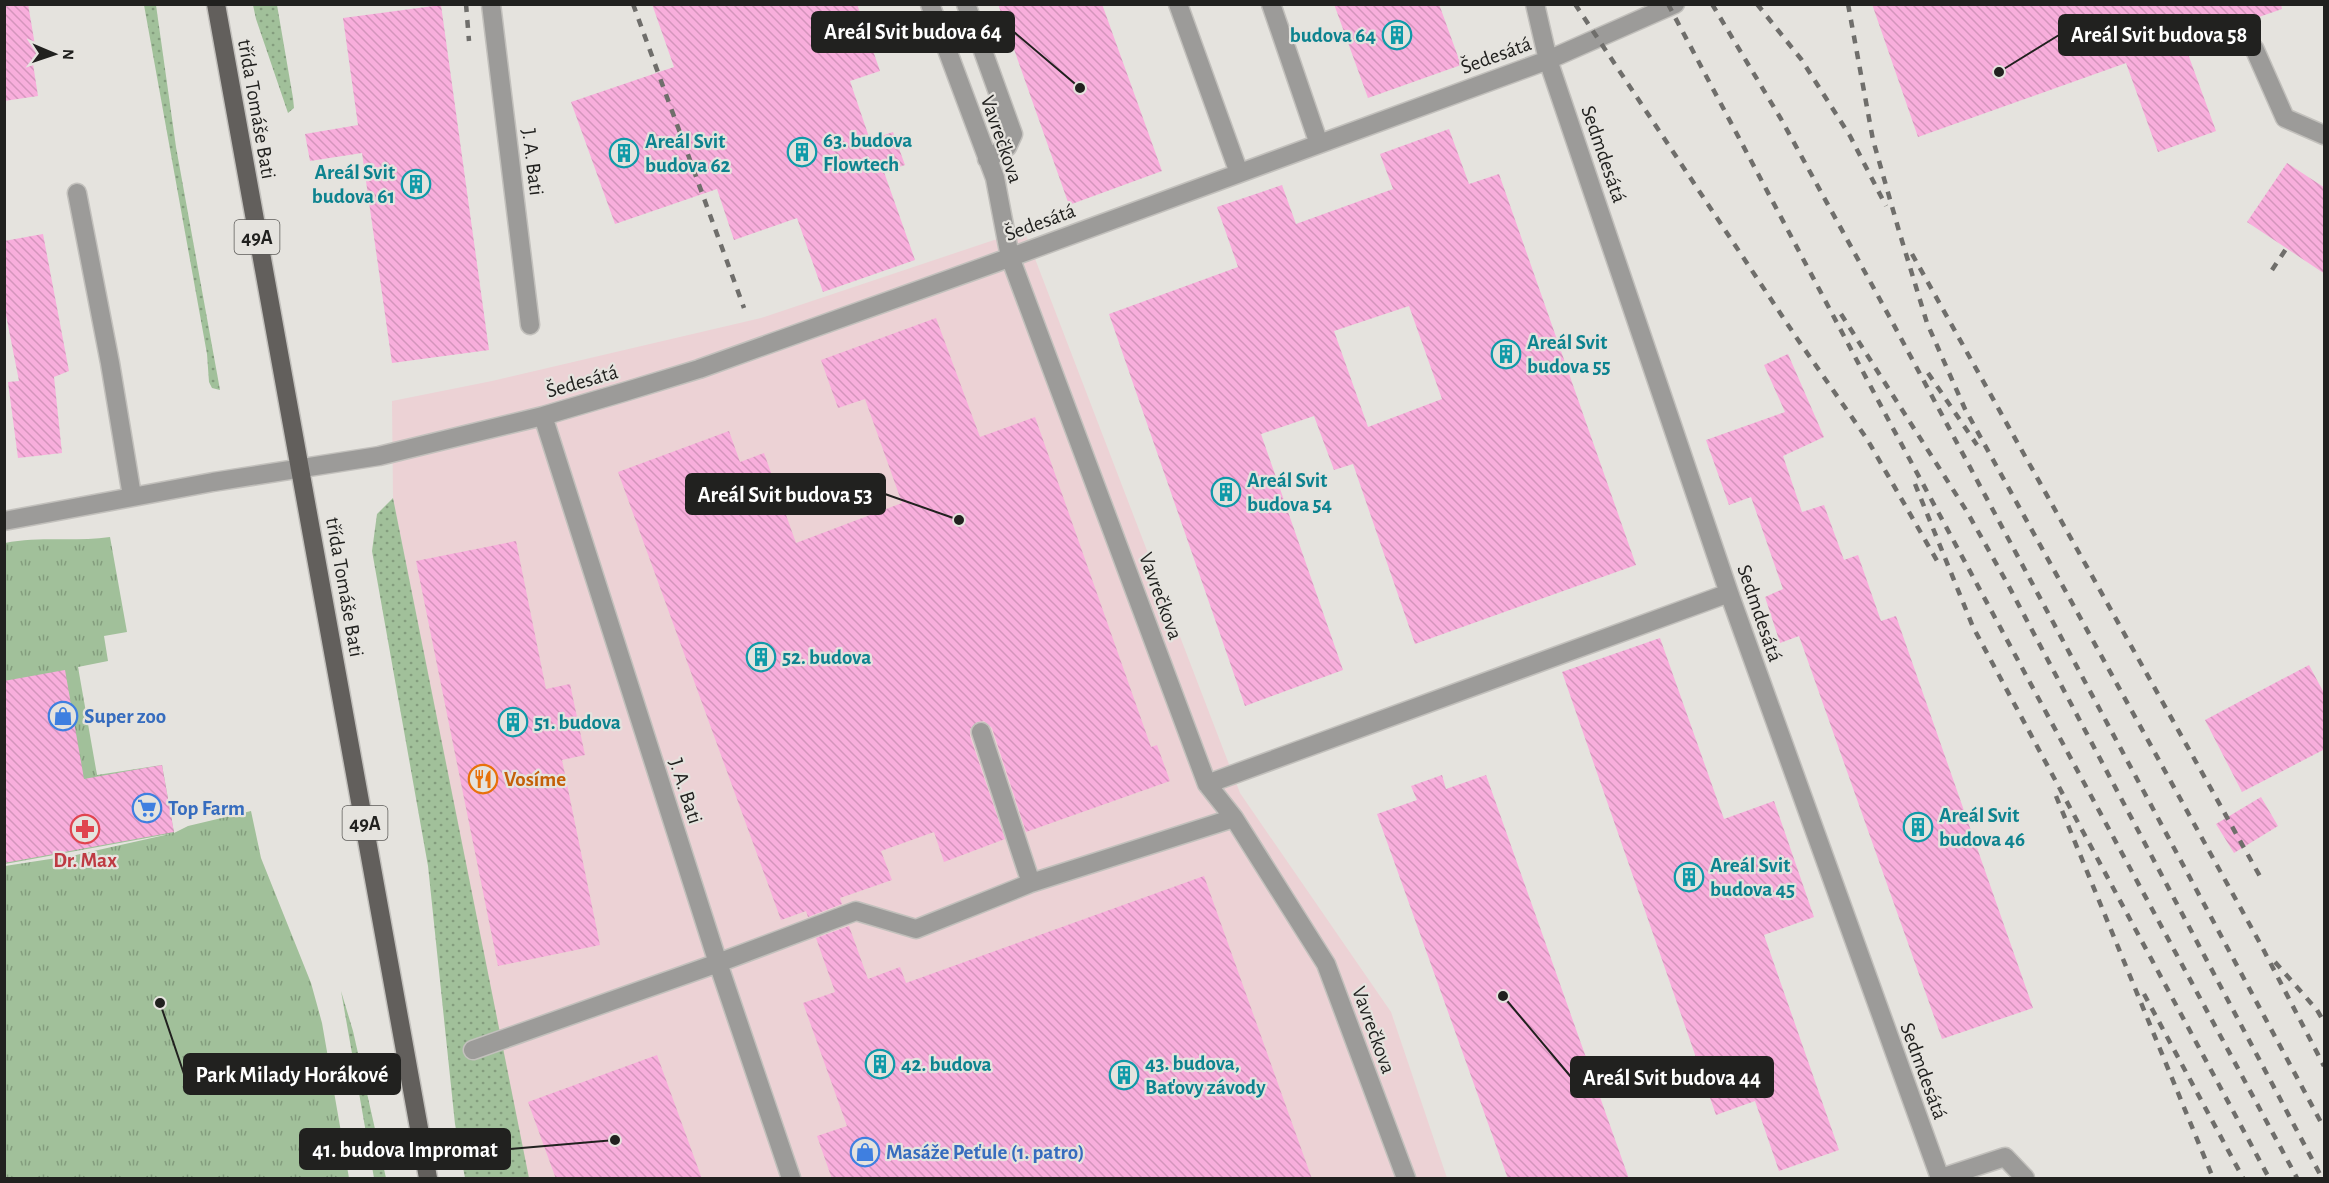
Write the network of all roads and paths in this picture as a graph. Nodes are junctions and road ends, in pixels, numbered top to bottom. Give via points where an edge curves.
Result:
1 (216, 4) edge
2 (491, 4) edge
3 (930, 4) edge
4 (966, 4) edge
5 (1178, 4) edge
6 (1271, 4) edge
7 (1535, 4) edge
8 (1675, 4) edge
9 (2254, 48) dead end
10 (1548, 60) junction
11 (2325, 135) edge
12 (1319, 144) junction
13 (987, 159) junction
14 (1239, 173) junction
15 (77, 194) dead end
16 (1010, 257) junction
17 (530, 325) dead end
18 (543, 416) junction
19 (299, 469) junction
20 (132, 496) junction
21 (4, 521) edge
22 (1729, 593) junction
23 (981, 732) dead end
24 (1207, 784) junction
25 (1234, 818) junction
26 (1031, 883) junction
27 (718, 963) junction
28 (472, 1050) dead end
29 (428, 1179) edge
30 (791, 1179) edge
31 (1406, 1179) edge
32 (1940, 1179) edge
33 (2025, 1179) edge

1 - 19 main road, třída Tomáše Bati / 49A
2 - 17 street, J. A. Bati
3 - 13 street, Vavrečkova
4 - 13 street via 1013,134 1007,147
5 - 14 street
6 - 12 street
7 - 10 street, Sedmdesátá
8 - 10 street
9 - 11 street via 2285,118
10 - 12 street, Šedesátá
10 - 22 street, Sedmdesátá
12 - 14 street, Šedesátá
13 - 16 street, Vavrečkova via 995,178
14 - 16 street, Šedesátá
15 - 20 street
16 - 18 street, Šedesátá via 693,371
16 - 24 street, Vavrečkova
18 - 19 street, Šedesátá via 379,456
18 - 27 street, J. A. Bati
19 - 20 street, Šedesátá
19 - 29 main road, třída Tomáše Bati / 49A
20 - 21 street, Šedesátá
22 - 24 street
22 - 32 street, Sedmdesátá
23 - 26 street
24 - 25 street, Vavrečkova
25 - 26 street
25 - 31 street, Vavrečkova via 1326,964
26 - 27 street via 916,929 856,911
27 - 28 street
27 - 30 street, J. A. Bati
32 - 33 street via 2005,1157

